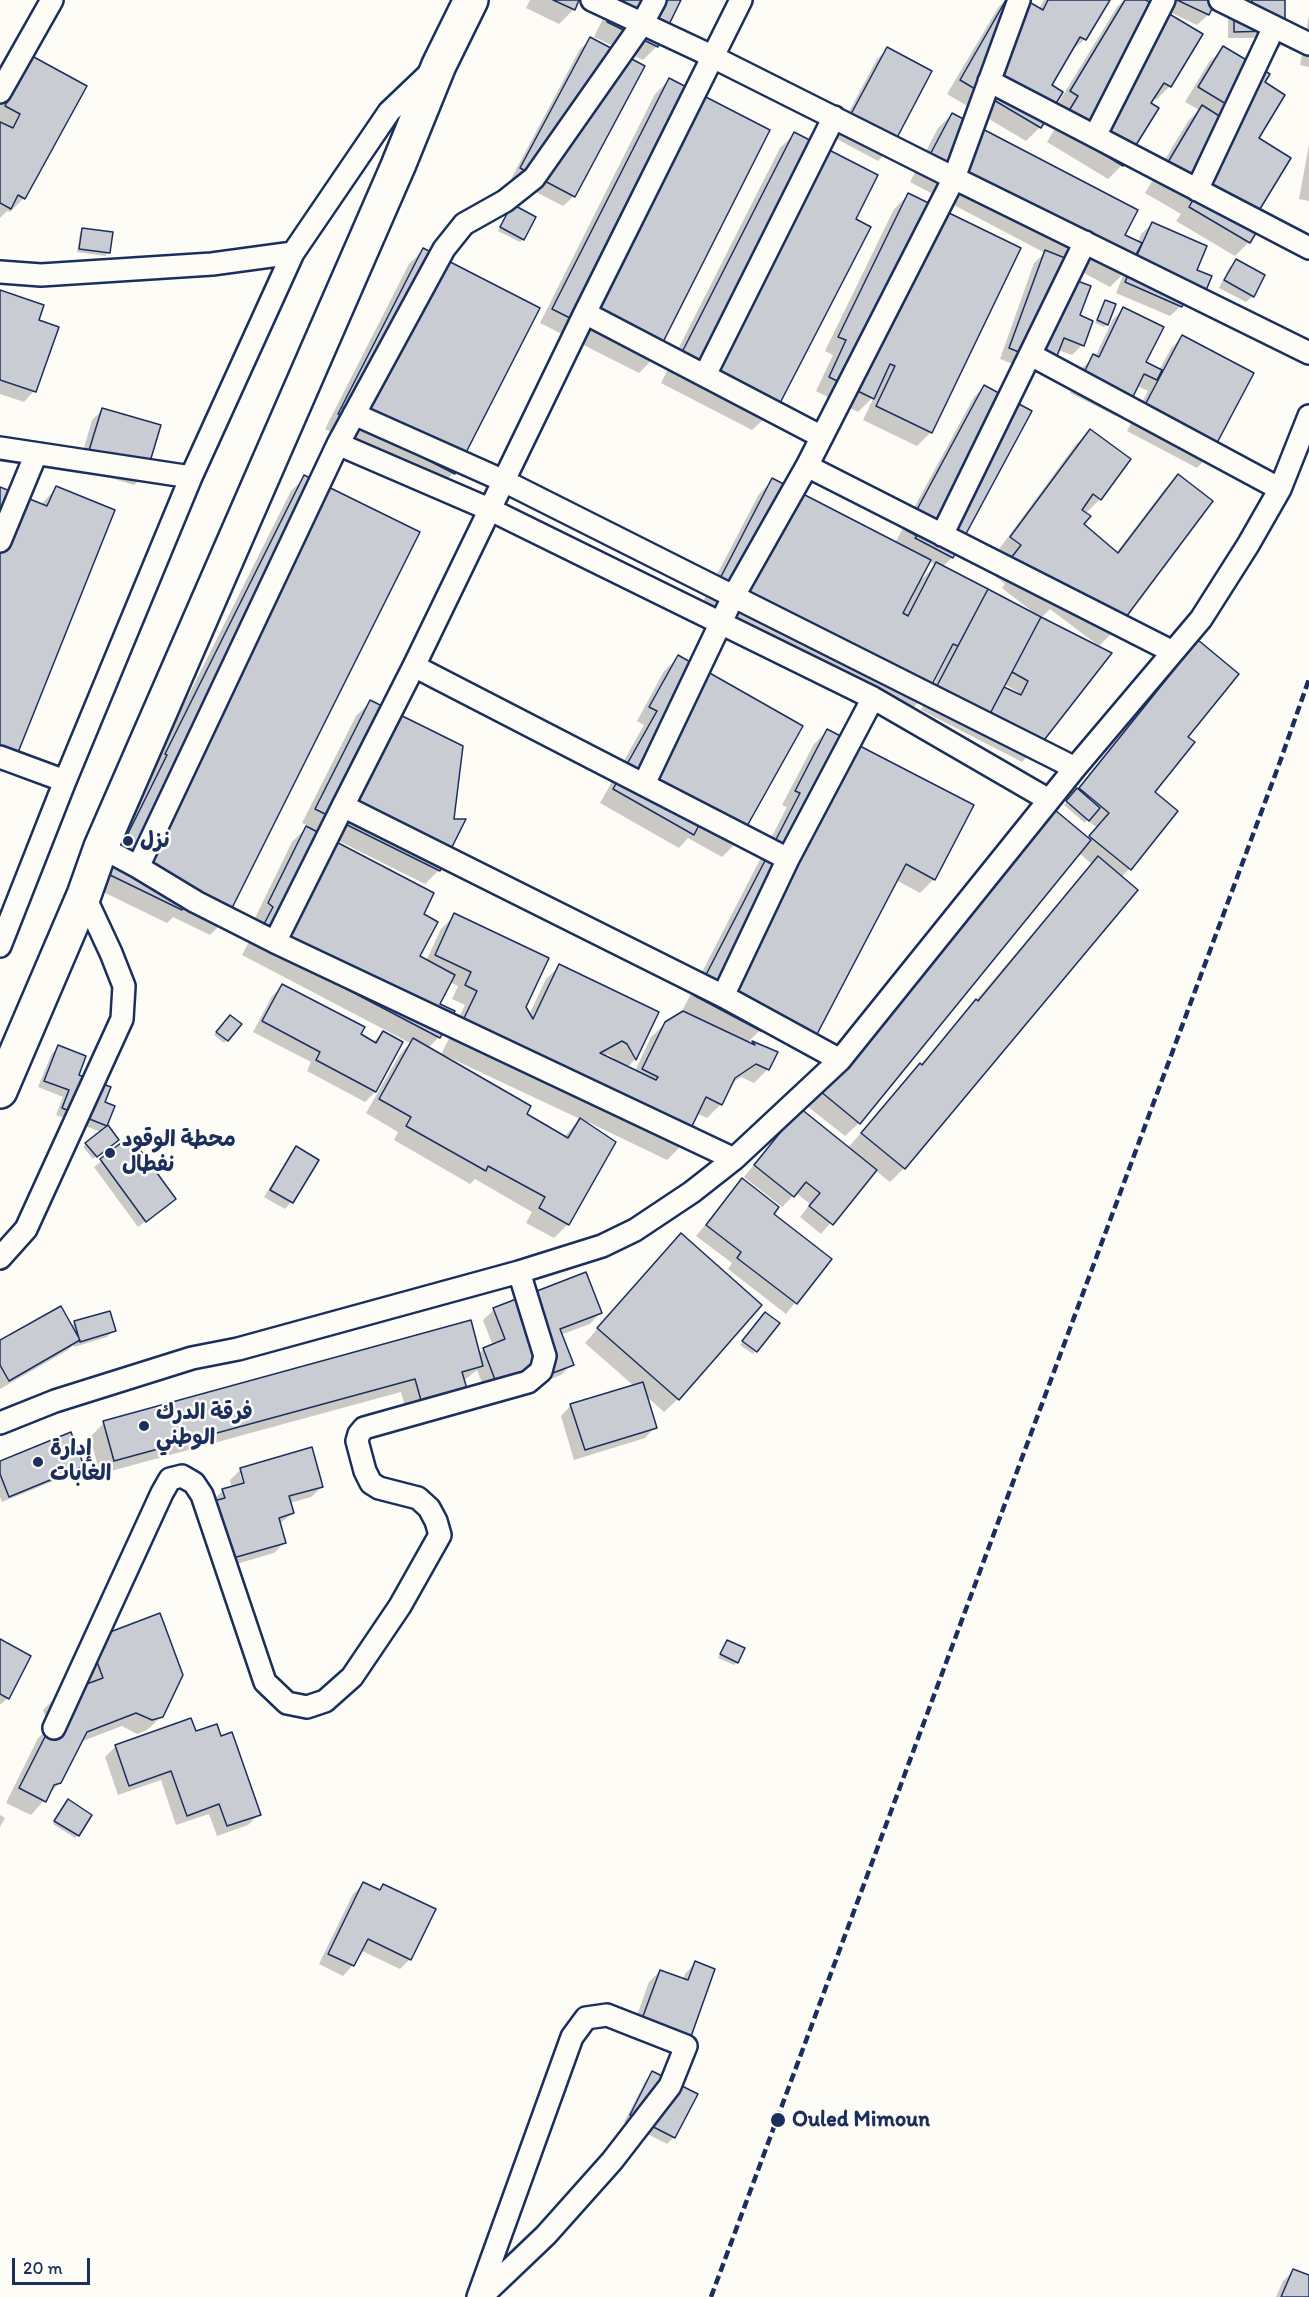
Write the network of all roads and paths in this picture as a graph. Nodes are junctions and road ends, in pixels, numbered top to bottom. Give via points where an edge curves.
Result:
1 (52, 0) edge
2 (471, 0) edge
3 (592, 0) edge
4 (655, 0) edge
5 (741, 0) edge
6 (1019, 0) edge
7 (1164, 0) edge
8 (1220, 0) edge
9 (642, 24) junction
10 (1274, 27) junction
11 (1309, 44) edge
12 (714, 57) junction
13 (439, 65) junction
14 (989, 81) junction
15 (0, 92) edge
16 (834, 117) junction
17 (1095, 136) junction
18 (954, 178) junction
19 (1197, 190) junction
20 (1085, 243) junction
21 (1309, 248) edge
22 (293, 253) junction
23 (0, 272) edge
24 (585, 313) junction
25 (1309, 353) edge
26 (1031, 355) junction
27 (705, 375) junction
28 (354, 414) junction
29 (1309, 416) edge
30 (822, 437) junction
31 (338, 444) junction
32 (0, 448) edge
33 (36, 454) junction
34 (807, 466) junction
35 (191, 477) junction
36 (504, 481) junction
37 (1280, 489) junction
38 (491, 510) junction
39 (942, 535) junction
40 (0, 542) edge
41 (733, 597) junction
42 (720, 623) junction
43 (1173, 652) junction
44 (414, 666) junction
45 (873, 698) junction
46 (0, 757) edge
47 (1075, 768) junction
48 (65, 782) junction
49 (644, 784) junction
50 (1049, 800) junction
51 (343, 806) junction
52 (101, 847) junction
53 (788, 860) junction
54 (138, 867) junction
55 (84, 895) junction
56 (275, 942) junction
57 (0, 946) edge
58 (723, 996) junction
59 (840, 1060) junction
60 (0, 1091) edge
61 (734, 1159) junction
62 (0, 1258) edge
63 (519, 1272) junction
64 (0, 1423) edge
65 (54, 1728) dead end
66 (480, 2297) edge

1 - 15 street
2 - 13 main road
3 - 9 street
4 - 9 street
5 - 12 street
6 - 14 street
7 - 17 street
8 - 10 street
9 - 12 street
9 - 28 street via 534,178 505,201 465,224 444,249
10 - 11 street
10 - 19 street
12 - 16 street
12 - 24 street
13 - 22 street via 389,112
13 - 52 main road
14 - 17 street
14 - 18 street
16 - 18 street
16 - 27 street
17 - 19 street
18 - 20 street
18 - 30 street
19 - 21 street
20 - 25 street
20 - 26 street
22 - 23 street via 212,264 41,275
22 - 35 street
24 - 27 street
24 - 36 street
26 - 37 street
26 - 39 street
27 - 30 street
28 - 31 street
28 - 36 street
29 - 37 street
30 - 34 street
31 - 38 street
31 - 54 street
32 - 33 street
33 - 35 street
33 - 40 street
34 - 39 street
34 - 41 street
35 - 48 street
36 - 38 street
36 - 41 street
37 - 43 street via 1201,619
38 - 42 street
38 - 44 street
39 - 43 street
41 - 42 street
41 - 47 street
42 - 45 street
42 - 49 street
43 - 47 street
44 - 49 street
44 - 51 street
45 - 50 street
45 - 53 street
46 - 48 street
47 - 50 street
48 - 57 street
49 - 53 street
50 - 59 street
51 - 56 street
51 - 58 street
52 - 54 street
52 - 55 main road
53 - 58 street
54 - 56 street
55 - 60 main road
55 - 62 street via 124,987 122,1019 26,1229
56 - 61 street
58 - 59 street
59 - 61 street
61 - 63 street via 635,1230 602,1246
63 - 64 street via 192,1358
63 - 65 street via 545,1356 541,1371 528,1382 364,1428 359,1434 357,1441 371,1483 418,1498 429,1508 440,1535 400,1606 352,1677 325,1701 307,1707 287,1703 265,1682 202,1494 182,1476 170,1479 162,1493
66 - 66 street via 572,2037 586,2018 607,2014 686,2046 669,2086 612,2161 546,2235

